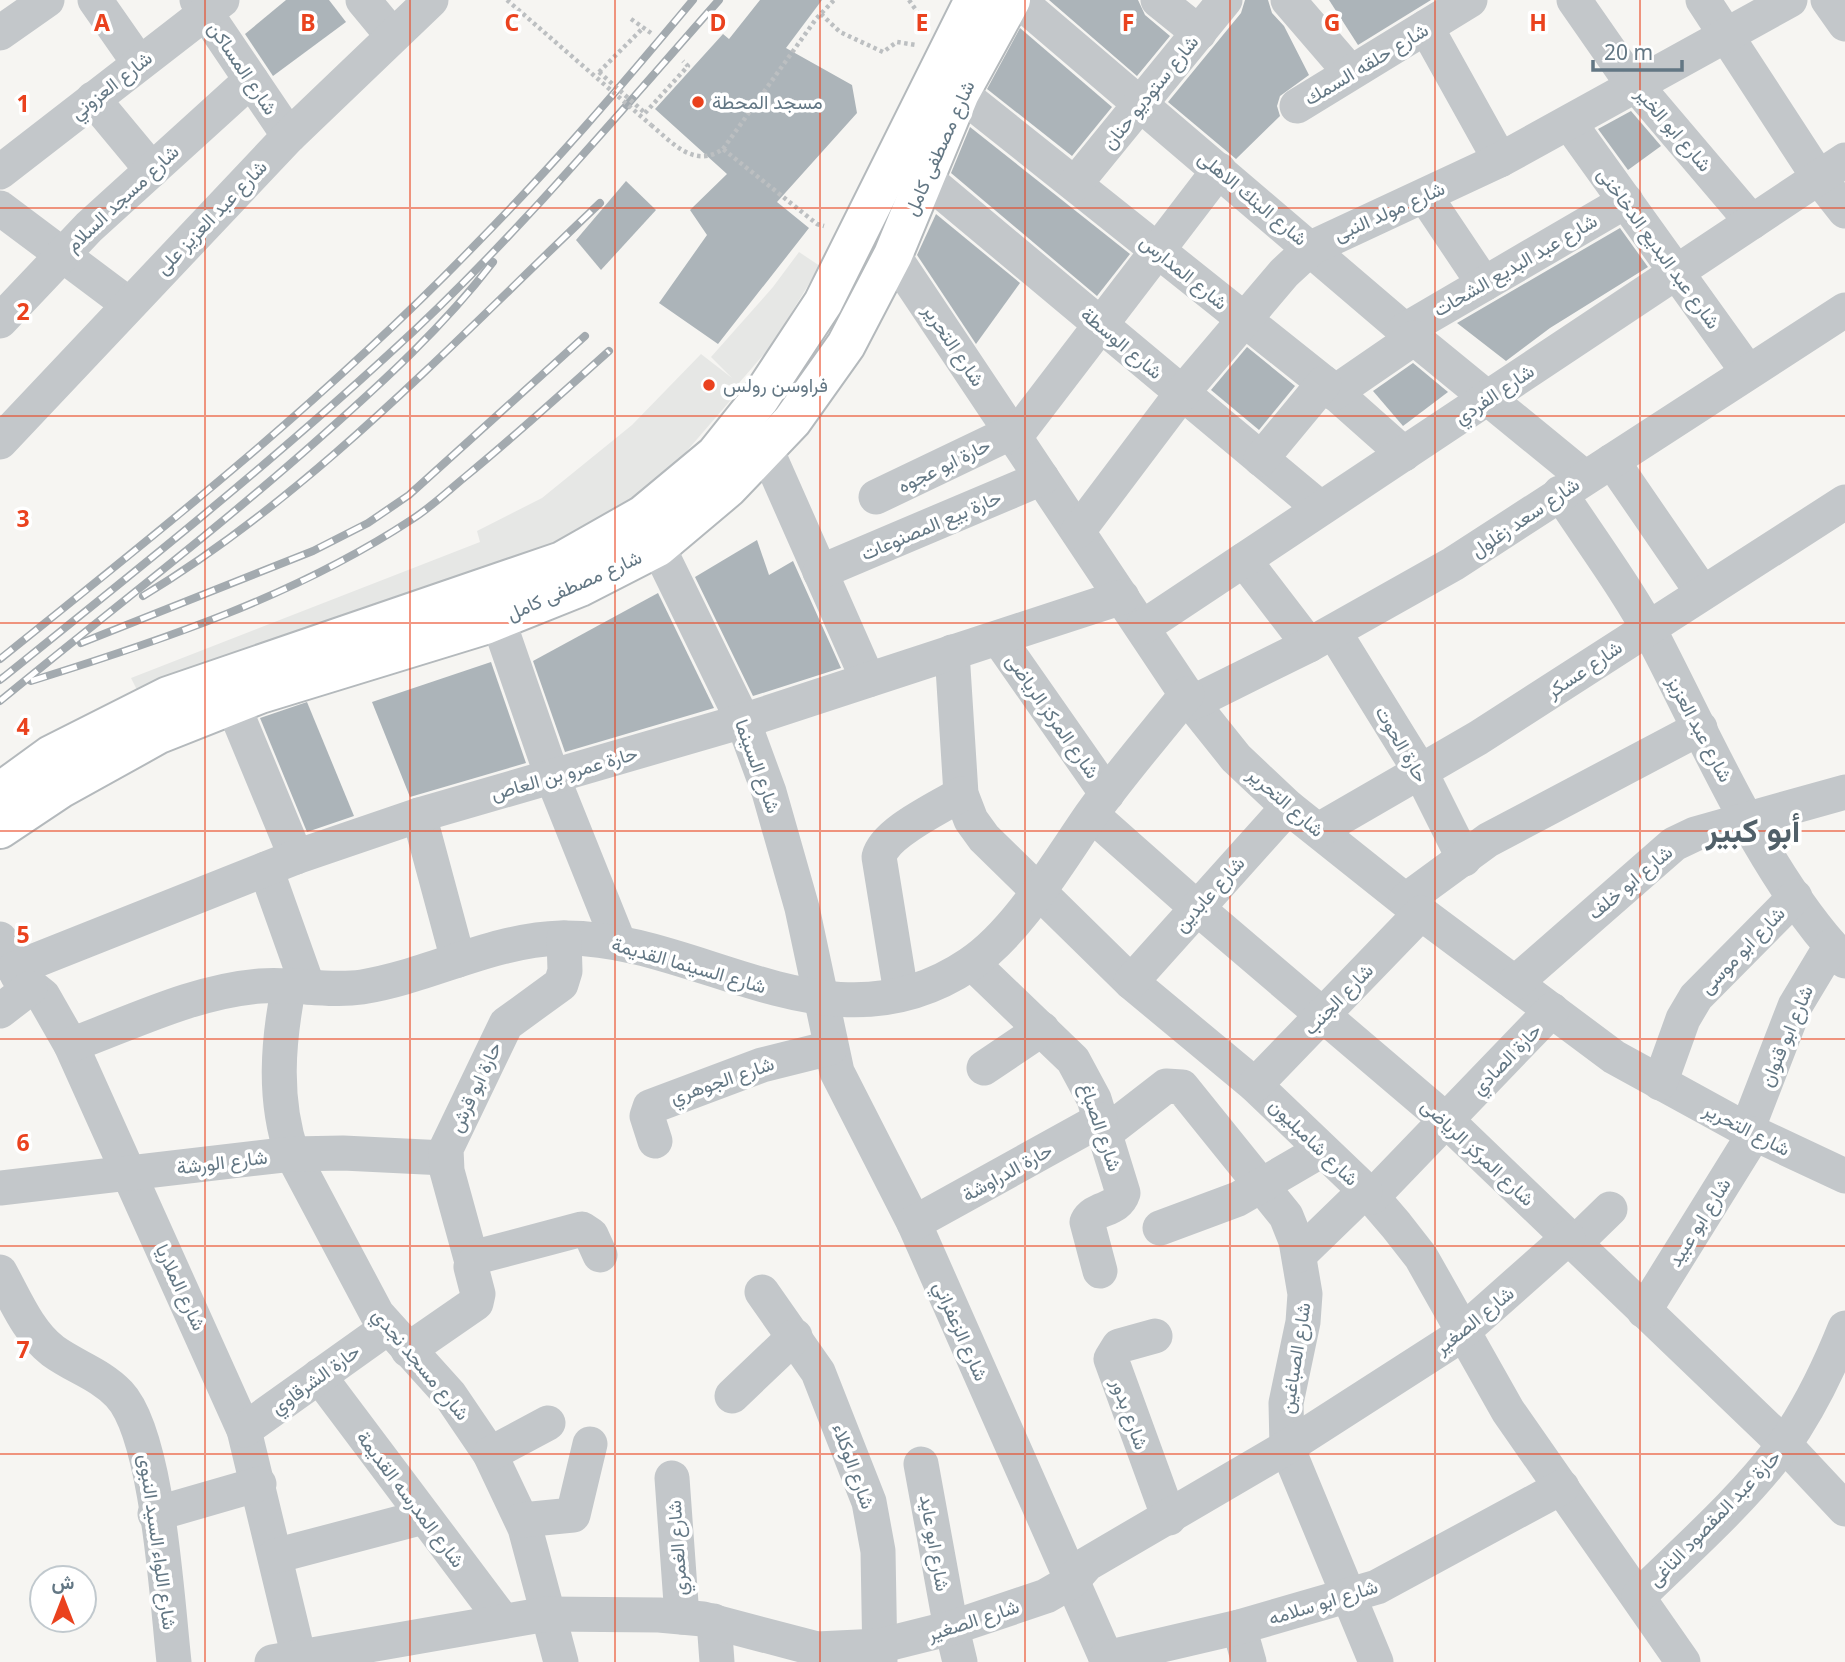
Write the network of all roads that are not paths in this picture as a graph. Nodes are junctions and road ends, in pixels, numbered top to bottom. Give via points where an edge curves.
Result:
1 (47, 0) edge
2 (95, 0) edge
3 (363, 0) edge
4 (431, 0) edge
5 (974, 0) edge
6 (1011, 0) edge
7 (1018, 0) edge
8 (1158, 0) edge
9 (1226, 0) edge
10 (1288, 0) edge
11 (1470, 0) edge
12 (1574, 0) edge
13 (1703, 0) edge
14 (1790, 0) edge
15 (1828, 0) edge
16 (208, 4) edge
17 (1429, 16) edge
18 (1845, 24) edge
19 (0, 33) edge
20 (1199, 33) junction
21 (392, 35) junction
22 (1725, 36) junction
23 (139, 63) junction
24 (1350, 72) junction
25 (251, 80) junction
26 (1635, 85) junction
27 (960, 93) junction
28 (93, 99) junction
29 (1140, 104) junction
30 (1297, 106) dead end
31 (1570, 124) junction
32 (289, 136) junction
33 (1500, 160) junction
34 (1832, 169) edge
35 (152, 170) junction
36 (1219, 170) junction
37 (0, 172) edge
38 (925, 178) junction
39 (1075, 184) junction
40 (1425, 196) junction
41 (1626, 201) junction
42 (0, 208) edge
43 (1845, 211) edge
44 (1752, 222) junction
45 (1311, 248) junction
46 (1157, 251) junction
47 (61, 255) junction
48 (893, 255) junction
49 (1677, 272) junction
50 (1484, 284) junction
51 (128, 304) junction
52 (1845, 310) edge
53 (1244, 320) junction
54 (0, 321) edge
55 (1100, 325) junction
56 (1410, 334) junction
57 (1748, 372) junction
58 (1329, 388) junction
59 (1182, 393) junction
60 (1486, 399) junction
61 (7, 421) edge
62 (1013, 434) junction
63 (766, 449) junction
64 (1404, 454) junction
65 (1261, 458) junction
66 (1585, 477) junction
67 (1042, 478) junction
68 (876, 497) dead end
69 (1845, 502) edge
70 (1320, 508) junction
71 (1078, 531) junction
72 (658, 547) junction
73 (1244, 560) junction
74 (820, 572) junction
75 (1702, 592) junction
76 (1122, 597) junction
77 (498, 620) junction
78 (1143, 626) junction
79 (1647, 628) junction
80 (998, 638) junction
81 (1321, 638) junction
82 (952, 653) junction
83 (868, 680) junction
84 (1189, 698) junction
85 (233, 705) junction
86 (743, 721) junction
87 (1700, 728) junction
88 (1420, 771) junction
89 (552, 776) junction
90 (0, 792) edge
91 (1845, 792) edge
92 (961, 794) junction
93 (1100, 804) junction
94 (1288, 807) junction
95 (419, 815) junction
96 (1747, 819) junction
97 (0, 829) edge
98 (1319, 831) junction
99 (1464, 859) junction
100 (281, 863) junction
101 (1038, 890) junction
102 (1795, 897) junction
103 (1413, 907) junction
104 (1196, 908) junction
105 (564, 938) junction
106 (619, 943) junction
107 (1838, 953) edge
108 (458, 960) junction
109 (972, 963) junction
110 (15, 965) edge
111 (1131, 982) junction
112 (1515, 983) junction
113 (298, 986) junction
114 (901, 993) junction
115 (823, 999) junction
116 (1552, 1010) junction
117 (0, 1011) edge
118 (1324, 1014) junction
119 (1042, 1030) junction
120 (71, 1045) junction
121 (830, 1048) junction
122 (984, 1068) dead end
123 (1660, 1083) junction
124 (1255, 1085) junction
125 (1446, 1120) junction
126 (1102, 1127) junction
127 (1750, 1132) junction
128 (655, 1141) dead end
129 (1322, 1150) junction
130 (292, 1154) junction
131 (445, 1158) junction
132 (129, 1172) junction
133 (1845, 1176) edge
134 (1263, 1186) junction
135 (0, 1188) edge
136 (1368, 1194) junction
137 (1610, 1209) dead end
138 (914, 1223) junction
139 (1160, 1228) dead end
140 (1571, 1241) junction
141 (600, 1255) dead end
142 (1300, 1255) junction
143 (472, 1262) junction
144 (1100, 1271) dead end
145 (0, 1272) edge
146 (762, 1292) dead end
147 (1644, 1311) junction
148 (1463, 1333) junction
149 (795, 1336) junction
150 (1155, 1336) dead end
151 (1843, 1338) edge
152 (398, 1339) junction
153 (319, 1377) junction
154 (732, 1396) dead end
155 (548, 1423) dead end
156 (244, 1430) junction
157 (590, 1444) dead end
158 (1784, 1444) junction
159 (1287, 1447) junction
160 (490, 1454) junction
161 (921, 1464) dead end
162 (672, 1478) dead end
163 (259, 1484) junction
164 (1562, 1487) junction
165 (1845, 1509) edge
166 (155, 1514) junction
167 (423, 1517) junction
168 (1168, 1518) junction
169 (522, 1520) junction
170 (275, 1556) junction
171 (1072, 1581) junction
172 (1639, 1596) junction
173 (1349, 1598) junction
174 (547, 1614) junction
175 (698, 1619) junction
176 (503, 1621) junction
177 (1239, 1627) junction
178 (951, 1628) junction
179 (412, 1650) edge
180 (879, 1654) edge
181 (290, 1660) edge
182 (1107, 1660) edge
183 (174, 1662) edge
184 (561, 1662) edge
185 (717, 1662) edge
186 (960, 1662) edge
187 (1249, 1662) edge
188 (1376, 1662) edge
189 (1683, 1662) edge

1 - 19 street
2 - 23 street
3 - 21 street
4 - 21 street, شارع عبد العزيز على
5 - 90 main road, شارع مصطفى كامل via 823,303 759,400 715,455 643,515 562,561 168,696 51,755
6 - 27 main road, شارع مصطفى كامل
7 - 29 street, شارع البنك الاهلى
8 - 20 street
9 - 20 street, شارع ستوديو حنان
10 - 24 street
11 - 17 street, شارع حلقه السمك
12 - 26 street, شارع ابو الخير
13 - 22 street
14 - 22 street, شارع مولد النبى
15 - 18 street
16 - 23 street, شارع العزوني
16 - 25 street, شارع المساكن
17 - 24 street, شارع حلقه السمك
17 - 33 street
20 - 29 street, شارع ستوديو حنان
21 - 32 street, شارع عبد العزيز على
22 - 26 street, شارع مولد النبى
22 - 34 street
23 - 28 street, شارع العزوني
24 - 30 street, شارع حلقه السمك
25 - 32 street, شارع المساكن
25 - 35 street, شارع مسجد السلام
26 - 31 street, شارع مولد النبى
26 - 44 street, شارع ابو الخير
27 - 38 main road, شارع مصطفى كامل
27 - 39 street, شارع المدارس
28 - 35 street
28 - 37 street, شارع العزوني
29 - 36 street, شارع البنك الاهلى
29 - 39 street, شارع ستوديو حنان
31 - 33 street, شارع مولد النبى
31 - 41 street, شارع عبد البديع الدخاخنى
32 - 51 street, شارع عبد العزيز على
33 - 40 street, شارع مولد النبى
34 - 43 street
34 - 44 street, شارع الفردي
35 - 47 street, شارع مسجد السلام
36 - 45 street, شارع البنك الاهلى
36 - 46 street
38 - 48 main road, شارع مصطفى كامل
38 - 55 street, شارع الوسطة
39 - 46 street, شارع المدارس
40 - 45 street, شارع مولد النبى
40 - 50 street
41 - 49 street, شارع عبد البديع الدخاخنى
41 - 50 street, شارع عبد البديع الشحات
42 - 47 street
44 - 49 street, شارع الفردي
45 - 53 street, شارع مولد النبى
45 - 56 street, شارع البنك الاهلى
46 - 53 street, شارع المدارس
46 - 55 street
47 - 51 street
47 - 54 street, شارع مسجد السلام
48 - 62 street, شارع التحرير
48 - 63 main road, شارع مصطفى كامل via 846,345 792,421
49 - 57 street, شارع عبد البديع الدخاخنى
49 - 60 street, شارع الفردي
50 - 56 street, شارع عبد البديع الشحات
51 - 61 street, شارع عبد العزيز على
52 - 57 street, شارع سعد زغلول
53 - 58 street, شارع المدارس
53 - 59 street, شارع مولد النبى
55 - 59 street, شارع الوسطة
55 - 62 street
56 - 58 street, شارع عبد البديع الشحات
56 - 60 street, شارع البنك الاهلى
57 - 66 street, شارع سعد زغلول
58 - 64 street, شارع المدارس
58 - 65 street, شارع عبد البديع الشحات
59 - 65 street, شارع الوسطة
59 - 71 street, شارع مولد النبى
60 - 64 street, شارع الفردي
60 - 66 street, شارع البنك الاهلى
62 - 67 street, شارع التحرير
62 - 68 street, حارة ابو عجوه
63 - 72 main road, شارع مصطفى كامل
63 - 74 street
64 - 70 street, شارع الفردي
65 - 70 street, شارع الوسطة
66 - 75 street
66 - 79 street, شارع عبد العزيز
66 - 81 street, شارع سعد زغلول via 1453,564
67 - 71 street, شارع التحرير
67 - 74 street, حارة بيع المصنوعات
69 - 75 street, شارع عسكر
70 - 73 street, شارع الفردي
71 - 76 street, شارع التحرير
72 - 77 main road, شارع مصطفى كامل via 580,587
72 - 86 street, شارع السينما
73 - 78 street, شارع الفردي
73 - 81 street, حارة الحوت
74 - 83 street
75 - 79 street, شارع عسكر
76 - 78 street, شارع التحرير
76 - 80 street, حارة عمرو بن العاص
77 - 85 main road, شارع مصطفى كامل
77 - 89 street
78 - 84 street, شارع التحرير
79 - 87 street, شارع عبد العزيز
79 - 88 street, شارع عسكر
80 - 82 street, حارة عمرو بن العاص
80 - 93 street, شارع المركز الرياضى
81 - 84 street, شارع سعد زغلول
81 - 88 street, حارة الحوت
82 - 83 street, حارة عمرو بن العاص
82 - 92 street, شارع شامبليون
83 - 86 street, حارة عمرو بن العاص
84 - 93 street, شارع السينما القديمة
84 - 94 street, شارع التحرير via 1236,758
85 - 97 main road, شارع مصطفى كامل via 159,734 60,789
85 - 100 street, شارع مسجد نجدي
86 - 89 street, حارة عمرو بن العاص
86 - 115 street, شارع السينما via 792,869
87 - 96 street, شارع عبد العزيز
87 - 99 street, شارع الجنب via 1533,814
88 - 98 street, شارع عسكر
88 - 99 street, حارة الحوت
89 - 95 street, حارة عمرو بن العاص
89 - 106 street
91 - 96 street, شارع ابو خلف
92 - 101 street, شارع شامبليون via 984,838
92 - 114 street via 891,837 881,849
93 - 101 street, شارع السينما القديمة
93 - 104 street, شارع المركز الرياضى
94 - 98 street, شارع التحرير
94 - 104 street, شارع عابدين
95 - 100 street, حارة عمرو بن العاص
95 - 108 street
96 - 102 street, شارع عبد العزيز
96 - 112 street, شارع ابو خلف via 1695,834 1665,851
98 - 103 street, شارع التحرير
99 - 103 street, شارع الجنب
100 - 110 street, حارة عمرو بن العاص
100 - 113 street, شارع مسجد نجدي
101 - 109 street, شارع السينما القديمة via 994,944
101 - 111 street, شارع شامبليون
102 - 107 street, شارع عبد العزيز
102 - 123 street, شارع ابو موسى via 1696,997
103 - 112 street, شارع التحرير
103 - 118 street, شارع الجنب
104 - 111 street, شارع عابدين
104 - 118 street, شارع المركز الرياضى
105 - 106 street, شارع السينما القديمة
105 - 108 street, شارع السينما القديمة via 496,947
105 - 131 street, حارة ابو قرش via 561,984 506,1024 449,1140
106 - 115 street, شارع السينما القديمة
107 - 127 street, شارع ابو قنوان via 1795,1006
108 - 113 street, شارع السينما القديمة via 361,987
109 - 114 street, شارع السينما القديمة
109 - 119 street, شارع الصباغ
110 - 117 street, حارة عمرو بن العاص
110 - 120 street, شارع الملاريا via 43,996
111 - 124 street, شارع شامبليون
112 - 116 street, شارع التحرير
113 - 120 street, شارع السينما القديمة via 251,987 204,996
113 - 130 street, شارع مسجد نجدي via 283,1015 279,1074 285,1133
114 - 115 street, شارع السينما القديمة
115 - 121 street, شارع الزعفراني
116 - 123 street, شارع التحرير via 1614,1057
116 - 125 street, حارة الصادي
118 - 124 street, شارع الجنب
118 - 125 street, شارع المركز الرياضى
119 - 122 street
119 - 126 street, شارع الصباغ via 1079,1070
120 - 132 street, شارع الملاريا
121 - 128 street, شارع الجوهري via 762,1065 650,1107 647,1116
121 - 138 street, شارع الزعفراني via 848,1094
123 - 127 street, شارع التحرير
124 - 129 street, شارع شامبليون
125 - 136 street, حارة الصادي
125 - 140 street, شارع المركز الرياضى
126 - 134 street, شارع الصباغين via 1166,1086 1182,1087
126 - 138 street, حارة الدراوشة
126 - 144 street, شارع الصباغ via 1123,1193 1115,1206 1093,1213 1087,1222
127 - 133 street, شارع التحرير
127 - 147 street, شارع ابو عبيد
129 - 134 street
129 - 136 street, شارع شامبليون
130 - 131 street, شارع الورشة
130 - 132 street, شارع الورشة
130 - 152 street, شارع مسجد نجدي
131 - 143 street, حارة ابو قرش
132 - 135 street, شارع الورشة
132 - 156 street, شارع الملاريا
134 - 139 street via 1212,1212
134 - 142 street, شارع الصباغين via 1286,1216
136 - 142 street, حارة الصادي
136 - 148 street, شارع شامبليون via 1420,1257
137 - 140 street, شارع الصغير
138 - 171 street, شارع الزعفراني
140 - 147 street, شارع المركز الرياضى
140 - 148 street, شارع الصغير
141 - 143 street via 591,1235 582,1229
142 - 159 street, شارع الصباغين via 1305,1294 1286,1403
143 - 152 street, حارة ابو قرش via 476,1303
145 - 166 street, شارع اللواء السيد النبوى via 40,1339 121,1395 146,1449
146 - 149 street, شارع الوكلاء
147 - 158 street, شارع المركز الرياضى
148 - 159 street, شارع الصغير
148 - 164 street, شارع شامبليون via 1508,1411
149 - 154 street
149 - 180 street, شارع الوكلاء via 818,1373 869,1502 878,1551
150 - 168 street, شارع بدور via 1119,1346 1111,1359
151 - 158 street, حارة عبد المقصود الناغى
152 - 153 street, حارة الشرقاوي
152 - 160 street, شارع مسجد نجدي via 450,1395
153 - 156 street, حارة الشرقاوي
153 - 167 street, شارع المدرسه القديمة
155 - 160 street
156 - 163 street, شارع الملاريا
157 - 169 street via 573,1515
158 - 165 street, شارع المركز الرياضى
158 - 172 street, حارة عبد المقصود الناغى via 1757,1478
159 - 168 street, شارع الصغير
159 - 173 street, شارع الصباغين
160 - 169 street, شارع مسجد نجدي
161 - 178 street, شارع ابو عايد
162 - 175 street, شارع الغمري
163 - 166 street
163 - 170 street, شارع الملاريا
164 - 172 street, شارع شامبليون
164 - 173 street, شارع ابو سلامه via 1404,1574
166 - 183 street, شارع اللواء السيد النبوى
167 - 170 street
167 - 176 street, شارع المدرسه القديمة
168 - 171 street, شارع الصغير via 1087,1564
169 - 174 street, شارع مسجد نجدي
170 - 181 street, شارع الملاريا
171 - 178 street, شارع الصغير via 1046,1596
171 - 182 street, شارع الزعفراني
172 - 189 street, شارع شامبليون
173 - 177 street, شارع ابو سلامه
173 - 188 street, شارع الصباغين
174 - 175 street, شارع الصغير
174 - 176 street, شارع الصغير
174 - 184 street, شارع مسجد نجدي
175 - 180 street, شارع الصغير via 817,1649
175 - 185 street, شارع الغمري
176 - 179 street, شارع الصغير
177 - 182 street, شارع ابو سلامه
177 - 187 street
178 - 180 street, شارع الصغير
178 - 186 street, شارع ابو عايد
179 - 181 street, شارع الصغير

